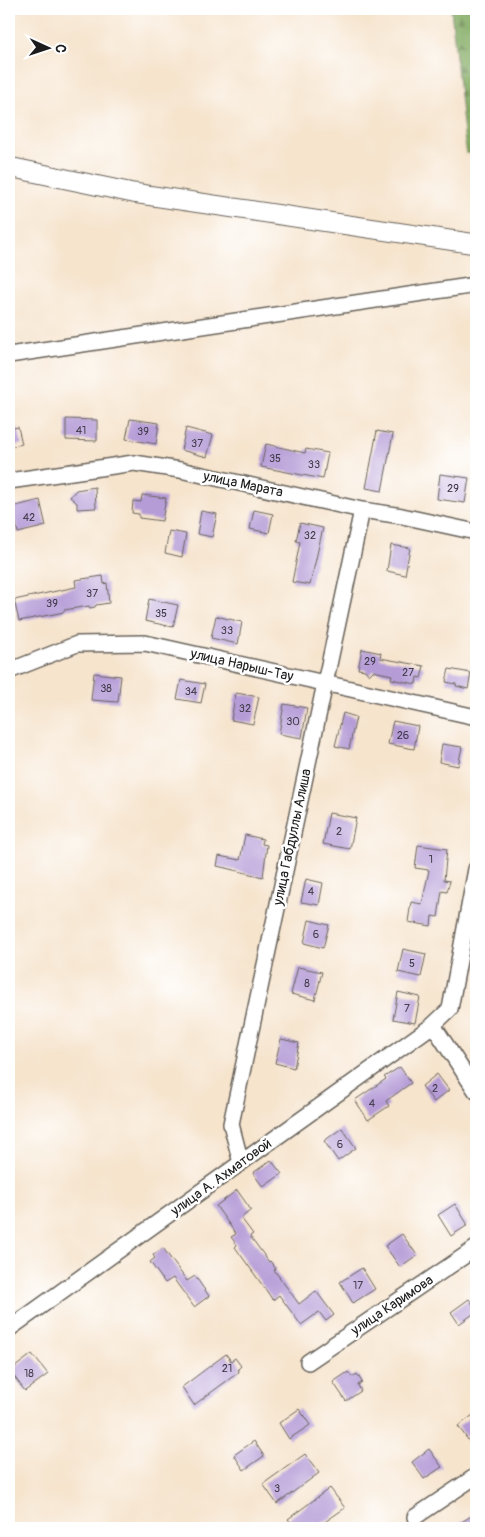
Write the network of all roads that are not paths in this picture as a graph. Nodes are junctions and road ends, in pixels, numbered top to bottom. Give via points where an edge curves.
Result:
1 (9, 167) edge
2 (476, 244) edge
3 (476, 285) edge
4 (9, 355) edge
5 (9, 481) edge
6 (362, 510) junction
7 (476, 532) edge
8 (9, 671) edge
9 (325, 684) junction
10 (476, 716) edge
11 (476, 869) edge
12 (433, 1025) junction
13 (476, 1092) edge
14 (241, 1163) junction
15 (476, 1248) edge
16 (9, 1329) edge
17 (308, 1362) dead end
18 (476, 1476) edge
19 (415, 1517) dead end

1 - 2 main road via 133,193
3 - 4 street
5 - 6 street, улица Марата via 134,463
6 - 7 street, улица Марата
6 - 9 street, улица Габдуллы Алиша
8 - 9 street, улица Нарыш-Тау via 77,644 145,643
9 - 10 street, улица Нарыш-Тау
9 - 14 street, улица Габдуллы Алиша via 231,1124
11 - 12 street, улица А. Ахматовой via 450,1009
12 - 13 street
12 - 14 street, улица А. Ахматовой
14 - 16 street, улица А. Ахматовой
15 - 17 street, улица Каримова
18 - 19 street

